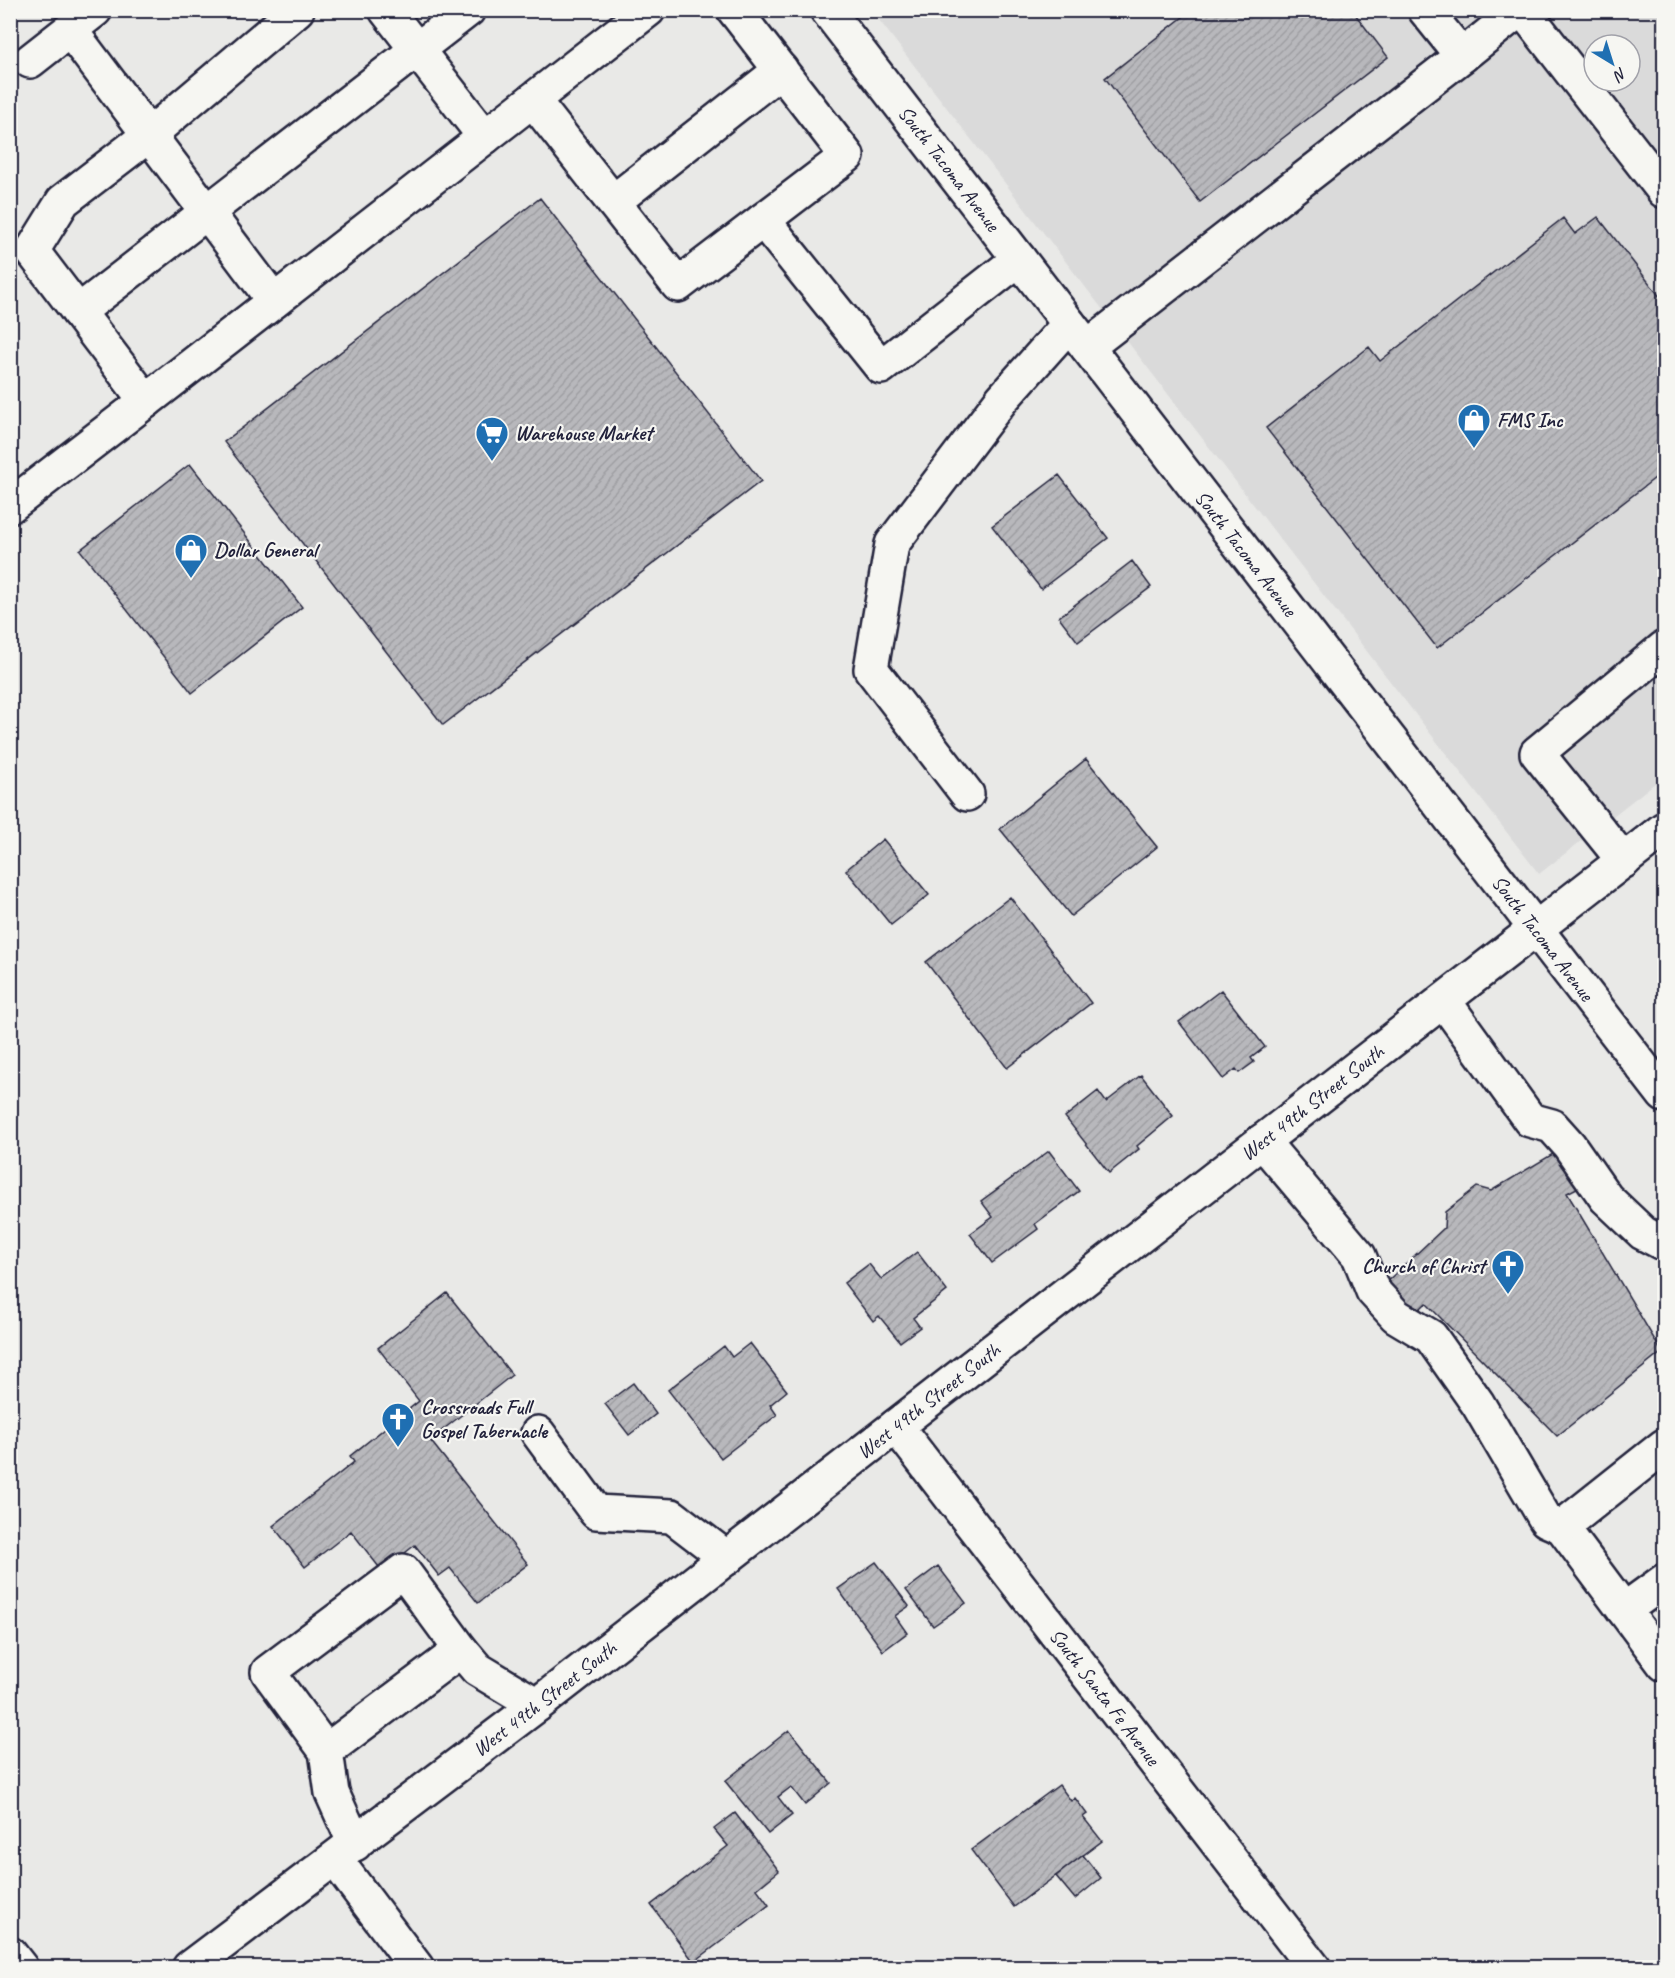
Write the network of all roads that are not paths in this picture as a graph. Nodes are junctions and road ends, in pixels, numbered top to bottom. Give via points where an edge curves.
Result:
1 (95, 10) edge
2 (297, 10) edge
3 (386, 10) edge
4 (468, 10) edge
5 (648, 10) edge
6 (734, 10) edge
7 (827, 10) edge
8 (1425, 10) edge
9 (1521, 10) edge
10 (70, 30) junction
11 (417, 50) junction
12 (1462, 56) junction
13 (30, 61) dead end
14 (781, 70) junction
15 (532, 100) junction
16 (149, 135) junction
17 (485, 138) junction
18 (1665, 191) edge
19 (613, 202) junction
20 (207, 212) junction
21 (763, 220) junction
22 (1019, 259) junction
23 (274, 301) junction
24 (78, 312) junction
25 (1078, 336) junction
26 (146, 401) junction
27 (10, 506) edge
28 (1665, 648) edge
29 (967, 794) dead end
30 (1665, 830) edge
31 (1624, 861) junction
32 (1536, 929) junction
33 (1444, 1001) junction
34 (1665, 1095) edge
35 (1262, 1141) junction
36 (1665, 1245) edge
37 (896, 1426) junction
38 (538, 1433) dead end
39 (1665, 1446) edge
40 (1562, 1527) junction
41 (727, 1558) junction
42 (1665, 1581) edge
43 (1624, 1611) junction
44 (461, 1650) junction
45 (1665, 1664) edge
46 (537, 1705) junction
47 (326, 1751) junction
48 (345, 1851) junction
49 (10, 1954) edge
50 (21, 1968) edge
51 (189, 1968) edge
52 (417, 1968) edge
53 (1314, 1968) edge

1 - 10 main road
2 - 16 main road
3 - 11 main road
4 - 11 main road
5 - 15 main road
6 - 14 main road
7 - 22 main road, South Tacoma Avenue
8 - 12 main road
9 - 12 main road
9 - 18 main road
10 - 13 main road
10 - 16 main road
11 - 17 main road
11 - 20 main road
12 - 25 main road
14 - 19 main road
14 - 21 main road via 848,156
15 - 17 main road
15 - 19 main road
16 - 20 main road
16 - 24 main road via 63,201 32,251
17 - 23 main road
19 - 21 main road via 678,285
20 - 23 main road
20 - 24 main road
21 - 22 main road via 881,367
22 - 25 main road, South Tacoma Avenue
23 - 26 main road
24 - 26 main road
25 - 29 main road via 1002,399 892,544 871,669
25 - 32 main road, South Tacoma Avenue
26 - 27 main road
28 - 31 main road via 1536,753
30 - 31 main road, West 49th Street South
31 - 32 main road, West 49th Street South
32 - 33 main road, West 49th Street South
32 - 34 main road, South Tacoma Avenue
33 - 35 main road, West 49th Street South
33 - 36 main road via 1530,1120 1552,1126 1606,1198 1643,1233
35 - 37 main road, West 49th Street South
35 - 40 main road via 1359,1256 1373,1291 1396,1316 1431,1336 1479,1404 1546,1520
37 - 41 main road, West 49th Street South
37 - 53 main road, South Santa Fe Avenue
38 - 41 main road via 596,1512 672,1516
39 - 40 main road
40 - 43 main road
41 - 46 main road, West 49th Street South
42 - 43 main road
43 - 45 main road
44 - 46 main road via 477,1669
44 - 47 main road
44 - 47 main road via 403,1571 340,1618 268,1672
46 - 48 main road, West 49th Street South
47 - 48 main road
48 - 51 main road, West 49th Street South
48 - 52 main road
49 - 50 main road

